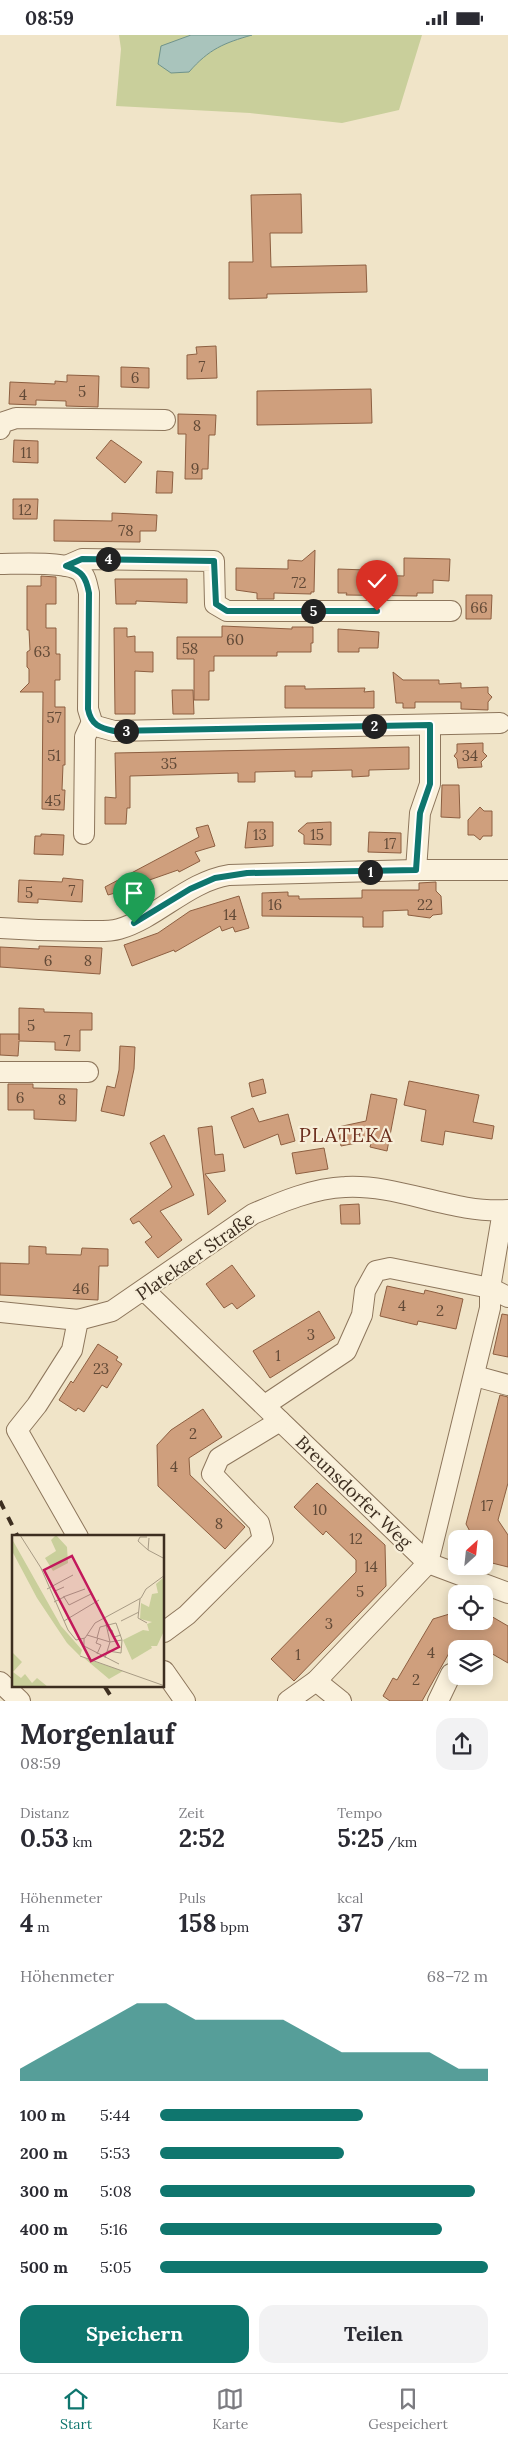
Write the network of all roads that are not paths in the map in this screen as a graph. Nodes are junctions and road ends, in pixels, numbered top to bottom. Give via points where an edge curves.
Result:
1 (165, 421) dead end
2 (0, 429) edge
3 (0, 564) edge
4 (66, 566) junction
5 (451, 611) dead end
6 (92, 722) junction
7 (500, 723) dead end
8 (430, 725) junction
9 (84, 834) dead end
10 (416, 870) junction
11 (508, 870) edge
12 (0, 929) edge
13 (0, 1072) edge
14 (88, 1072) dead end
15 (505, 1211) edge
16 (145, 1291) junction
17 (499, 1292) edge
18 (0, 1312) edge
19 (78, 1321) junction
20 (474, 1376) junction
21 (508, 1385) edge
22 (265, 1405) junction
23 (280, 1421) junction
24 (77, 1535) edge
25 (428, 1563) junction
26 (508, 1593) edge
27 (165, 1631) edge
28 (165, 1672) edge
29 (316, 1681) junction
30 (0, 1682) edge
31 (448, 1682) edge
32 (20, 1701) edge
33 (185, 1701) edge
34 (288, 1701) edge
35 (341, 1701) edge
36 (438, 1701) edge

1 - 2 street via 16,418 1,423
3 - 4 street
4 - 5 street via 82,559 214,561 216,604 227,611
4 - 6 street via 80,571 89,593 87,701
6 - 8 street via 102,729 114,731
6 - 9 street via 85,737
7 - 8 street
8 - 10 street via 430,784 420,813
10 - 11 street
10 - 12 street via 230,875 190,889 118,930
13 - 14 street
15 - 16 street, Platekaer Straße via 472,1210 367,1187 326,1189 253,1214
15 - 17 street, Breunsdorfer Weg
16 - 19 street, Platekaer Straße via 112,1311
16 - 22 street, Breunsdorfer Weg
17 - 20 street, Breunsdorfer Weg via 490,1308
17 - 22 street via 390,1268 376,1271 365,1291 362,1315 346,1351
18 - 19 street, Platekaer Straße
19 - 24 street via 72,1350 17,1430
20 - 21 street
20 - 25 street, Breunsdorfer Weg
22 - 23 street, Breunsdorfer Weg
23 - 25 street, Breunsdorfer Weg
23 - 27 street, Breunsdorfer Weg via 220,1458 212,1473 259,1523 263,1539 187,1615
25 - 26 street, Breunsdorfer Weg
25 - 29 street
28 - 33 street
29 - 34 street
29 - 35 street
30 - 32 street
31 - 36 street

